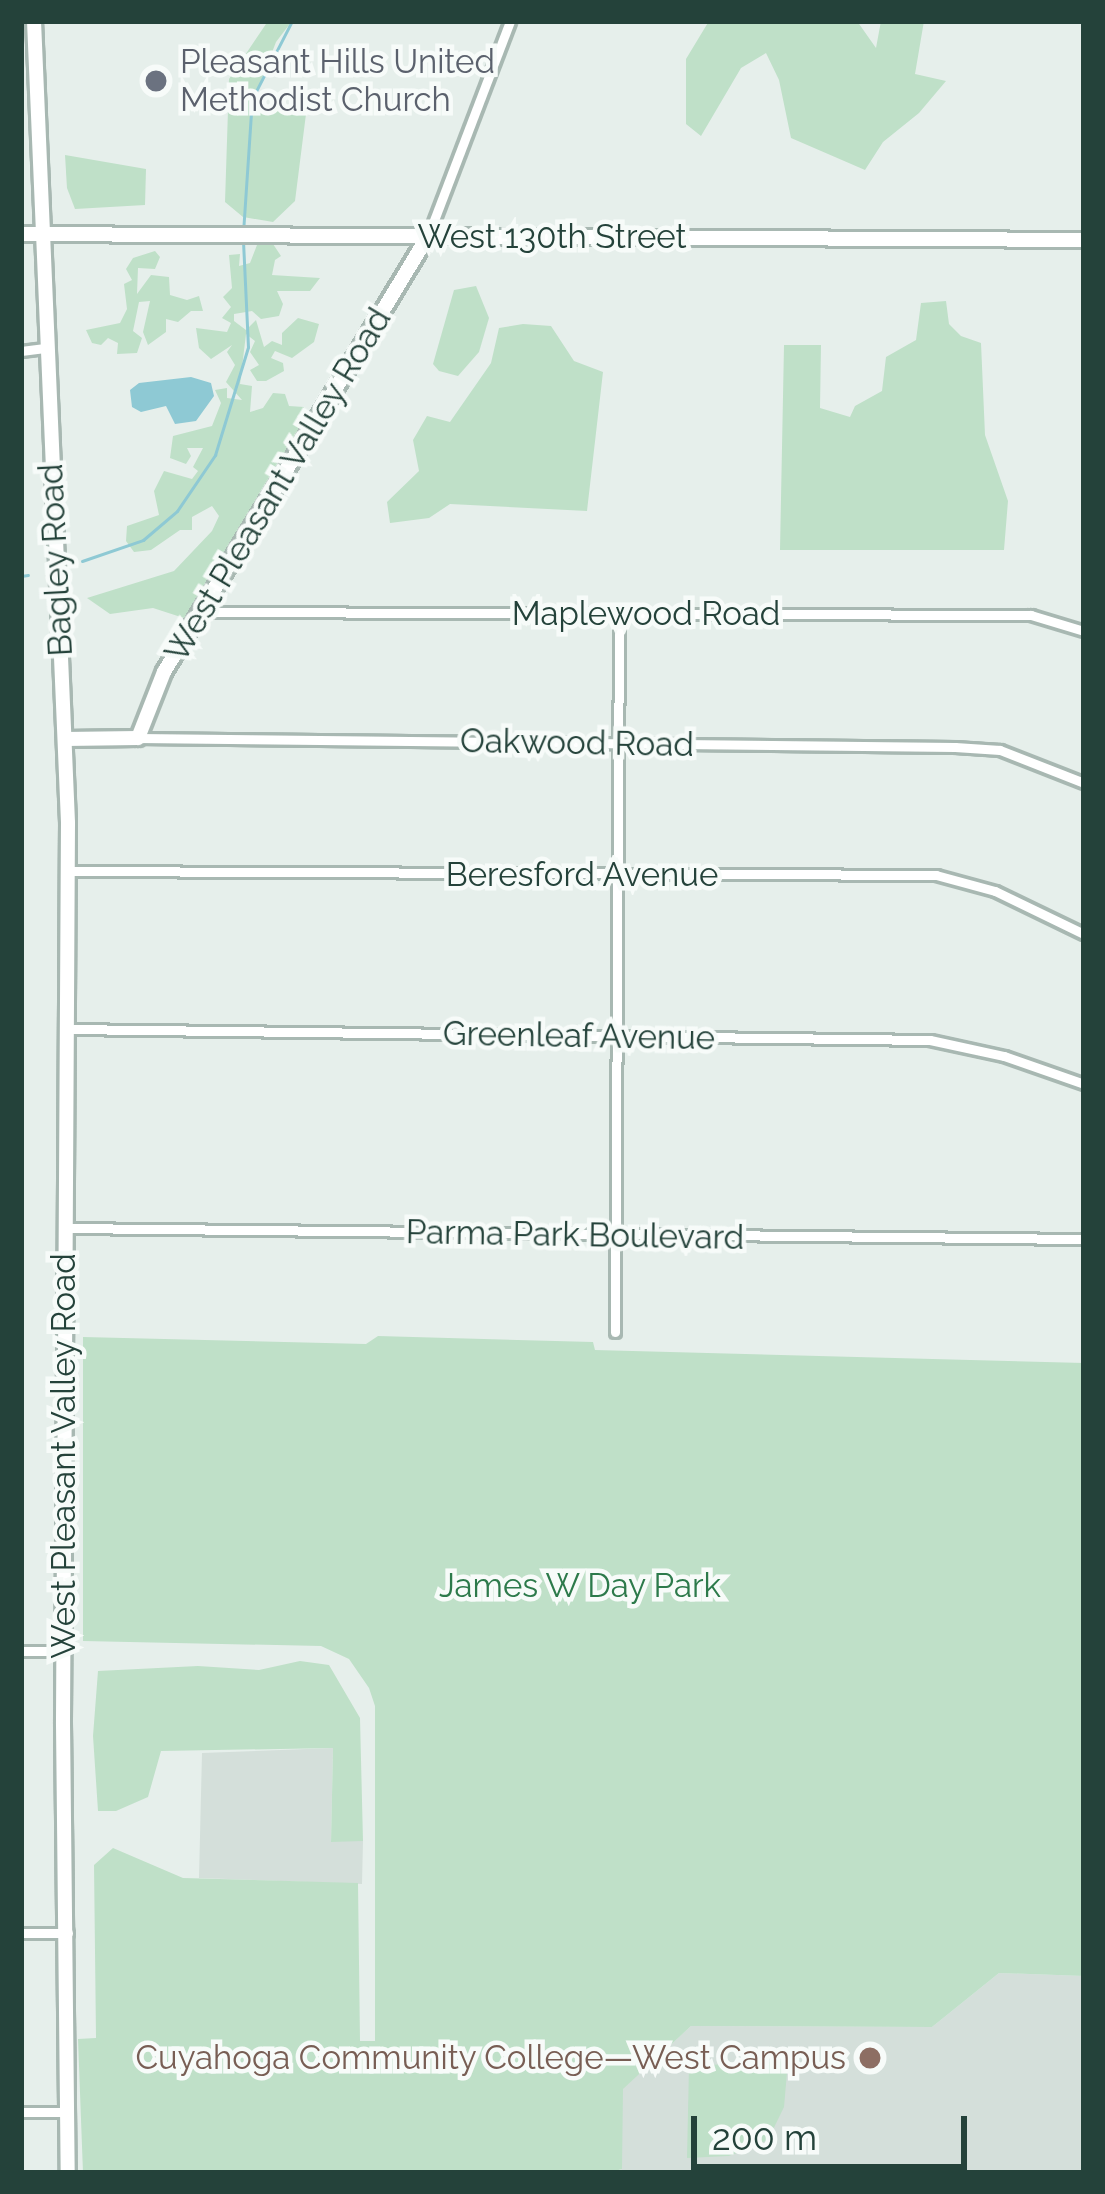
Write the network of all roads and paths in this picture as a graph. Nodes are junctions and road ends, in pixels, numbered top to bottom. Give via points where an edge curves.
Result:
1 (34, 21) edge
2 (510, 21) edge
3 (21, 234) edge
4 (43, 234) junction
5 (428, 236) junction
6 (1084, 240) edge
7 (47, 348) junction
8 (21, 351) edge
9 (205, 611) junction
10 (619, 614) junction
11 (1084, 632) edge
12 (137, 738) junction
13 (64, 739) junction
14 (616, 743) junction
15 (1084, 783) edge
16 (68, 871) junction
17 (617, 875) junction
18 (1084, 934) edge
19 (68, 1029) junction
20 (617, 1037) junction
21 (1084, 1084) edge
22 (65, 1228) junction
23 (617, 1236) junction
24 (1084, 1239) edge
25 (615, 1332) dead end
26 (21, 1651) edge
27 (63, 1651) junction
28 (21, 1933) edge
29 (68, 1933) junction
30 (21, 2112) edge
31 (69, 2112) junction
32 (68, 2173) edge

1 - 4 main road, Bagley Road
2 - 5 street
3 - 4 main road, West 130th Street
4 - 5 main road, West 130th Street
4 - 7 main road, Bagley Road
5 - 6 main road, West 130th Street
5 - 9 main road, West Pleasant Valley Road
7 - 8 street
7 - 13 main road, Bagley Road
9 - 10 street, Maplewood Road
9 - 12 main road, West Pleasant Valley Road via 164,672
10 - 11 street, Maplewood Road via 1031,616
10 - 14 street
12 - 13 main road, Oakwood Road
12 - 14 street, Oakwood Road
13 - 16 main road, West Pleasant Valley Road
14 - 15 street, Oakwood Road via 1000,750
14 - 17 street
16 - 17 street, Beresford Avenue
16 - 19 main road, West Pleasant Valley Road
17 - 18 street, Beresford Avenue via 937,875 995,891
17 - 20 street
19 - 20 street, Greenleaf Avenue
19 - 22 main road, West Pleasant Valley Road
20 - 21 street, Greenleaf Avenue via 931,1040
20 - 23 street
22 - 23 street, Parma Park Boulevard
22 - 27 main road, West Pleasant Valley Road
23 - 24 street, Parma Park Boulevard
23 - 25 street
26 - 27 street
27 - 29 main road, West Pleasant Valley Road
28 - 29 street
29 - 31 main road, West Pleasant Valley Road
30 - 31 street
31 - 32 main road, West Pleasant Valley Road

